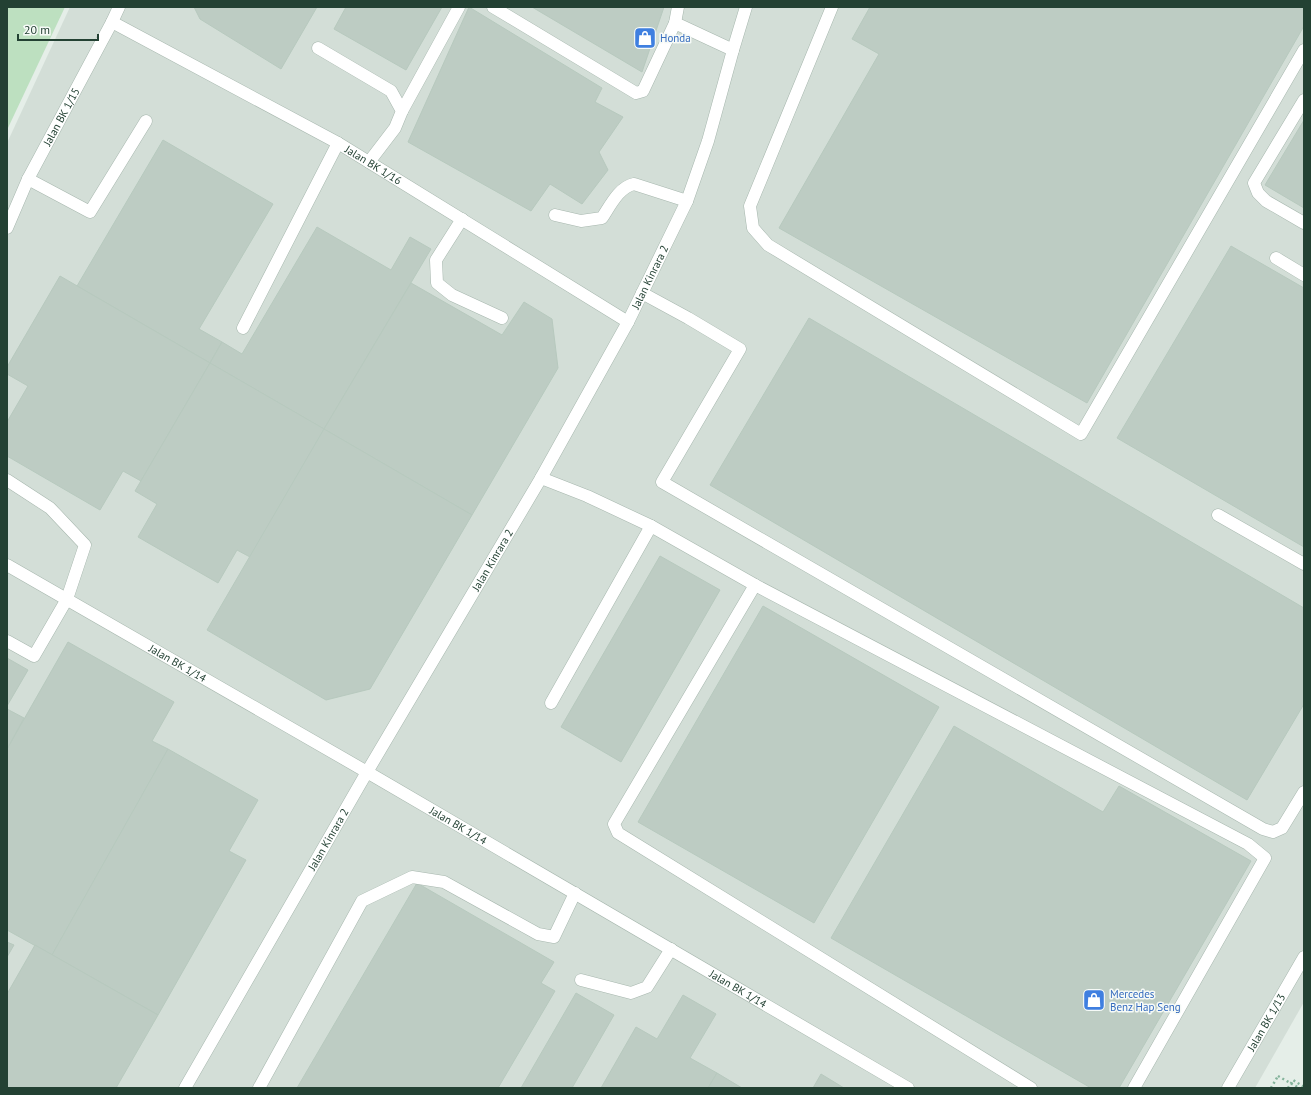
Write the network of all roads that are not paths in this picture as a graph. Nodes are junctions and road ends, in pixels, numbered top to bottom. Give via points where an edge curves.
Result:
1 (119, 7) edge
2 (459, 7) edge
3 (493, 7) edge
4 (678, 7) edge
5 (746, 7) edge
6 (832, 7) edge
7 (112, 22) junction
8 (675, 23) junction
9 (318, 48) dead end
10 (733, 50) junction
11 (1304, 50) edge
12 (1304, 100) edge
13 (402, 111) junction
14 (146, 121) dead end
15 (338, 143) junction
16 (369, 162) junction
17 (28, 179) junction
18 (687, 201) junction
19 (555, 215) dead end
20 (462, 219) junction
21 (1304, 223) edge
22 (7, 228) edge
23 (1276, 258) dead end
24 (1304, 275) edge
25 (642, 293) junction
26 (502, 318) dead end
27 (628, 322) junction
28 (242, 328) dead end
29 (541, 478) junction
30 (7, 480) edge
31 (1218, 515) dead end
32 (651, 526) junction
33 (1304, 564) edge
34 (7, 565) edge
35 (755, 585) junction
36 (67, 599) junction
37 (7, 642) edge
38 (552, 703) dead end
39 (367, 772) junction
40 (1304, 792) edge
41 (575, 893) junction
42 (670, 949) junction
43 (1304, 957) edge
44 (582, 980) dead end
45 (185, 1088) edge
46 (259, 1088) edge
47 (908, 1088) edge
48 (1030, 1088) edge
49 (1134, 1088) edge
50 (1228, 1088) edge

1 - 7 street, Jalan BK 1/15
2 - 13 street
3 - 8 street via 636,93 643,91
4 - 8 street
5 - 10 street, Jalan Kinrara 2
6 - 11 street via 750,206 753,228 768,245 1081,434
7 - 15 street, Jalan BK 1/16
7 - 17 street, Jalan BK 1/15
8 - 10 street
9 - 13 street via 391,91
10 - 18 street, Jalan Kinrara 2 via 708,141
12 - 21 street via 1254,183 1258,193 1266,201
13 - 16 street via 395,128
14 - 17 street via 90,212
15 - 16 street, Jalan BK 1/16
15 - 28 street
16 - 20 street, Jalan BK 1/16
17 - 22 street, Jalan BK 1/15
18 - 19 street via 634,184 627,185 618,194 602,218 582,221
18 - 25 street, Jalan Kinrara 2
20 - 26 street via 436,260 437,283 452,295
20 - 27 street, Jalan BK 1/16
23 - 24 street
25 - 27 street, Jalan Kinrara 2
25 - 40 street via 740,349 662,482 1263,829 1273,832 1282,828
27 - 29 street, Jalan Kinrara 2
29 - 32 street
29 - 39 street, Jalan Kinrara 2
30 - 36 street via 50,508 85,545
31 - 33 street
32 - 35 street
32 - 38 street
34 - 36 street, Jalan BK 1/14
35 - 48 street via 614,824 618,833
35 - 49 street via 1248,844 1265,858
36 - 37 street via 34,656
36 - 39 street, Jalan BK 1/14
39 - 41 street, Jalan BK 1/14
39 - 45 street, Jalan Kinrara 2
41 - 42 street, Jalan BK 1/14
41 - 46 street via 554,937 538,934 444,882 412,877 362,901
42 - 44 street via 647,987 632,993
42 - 47 street, Jalan BK 1/14
43 - 50 street, Jalan BK 1/13

